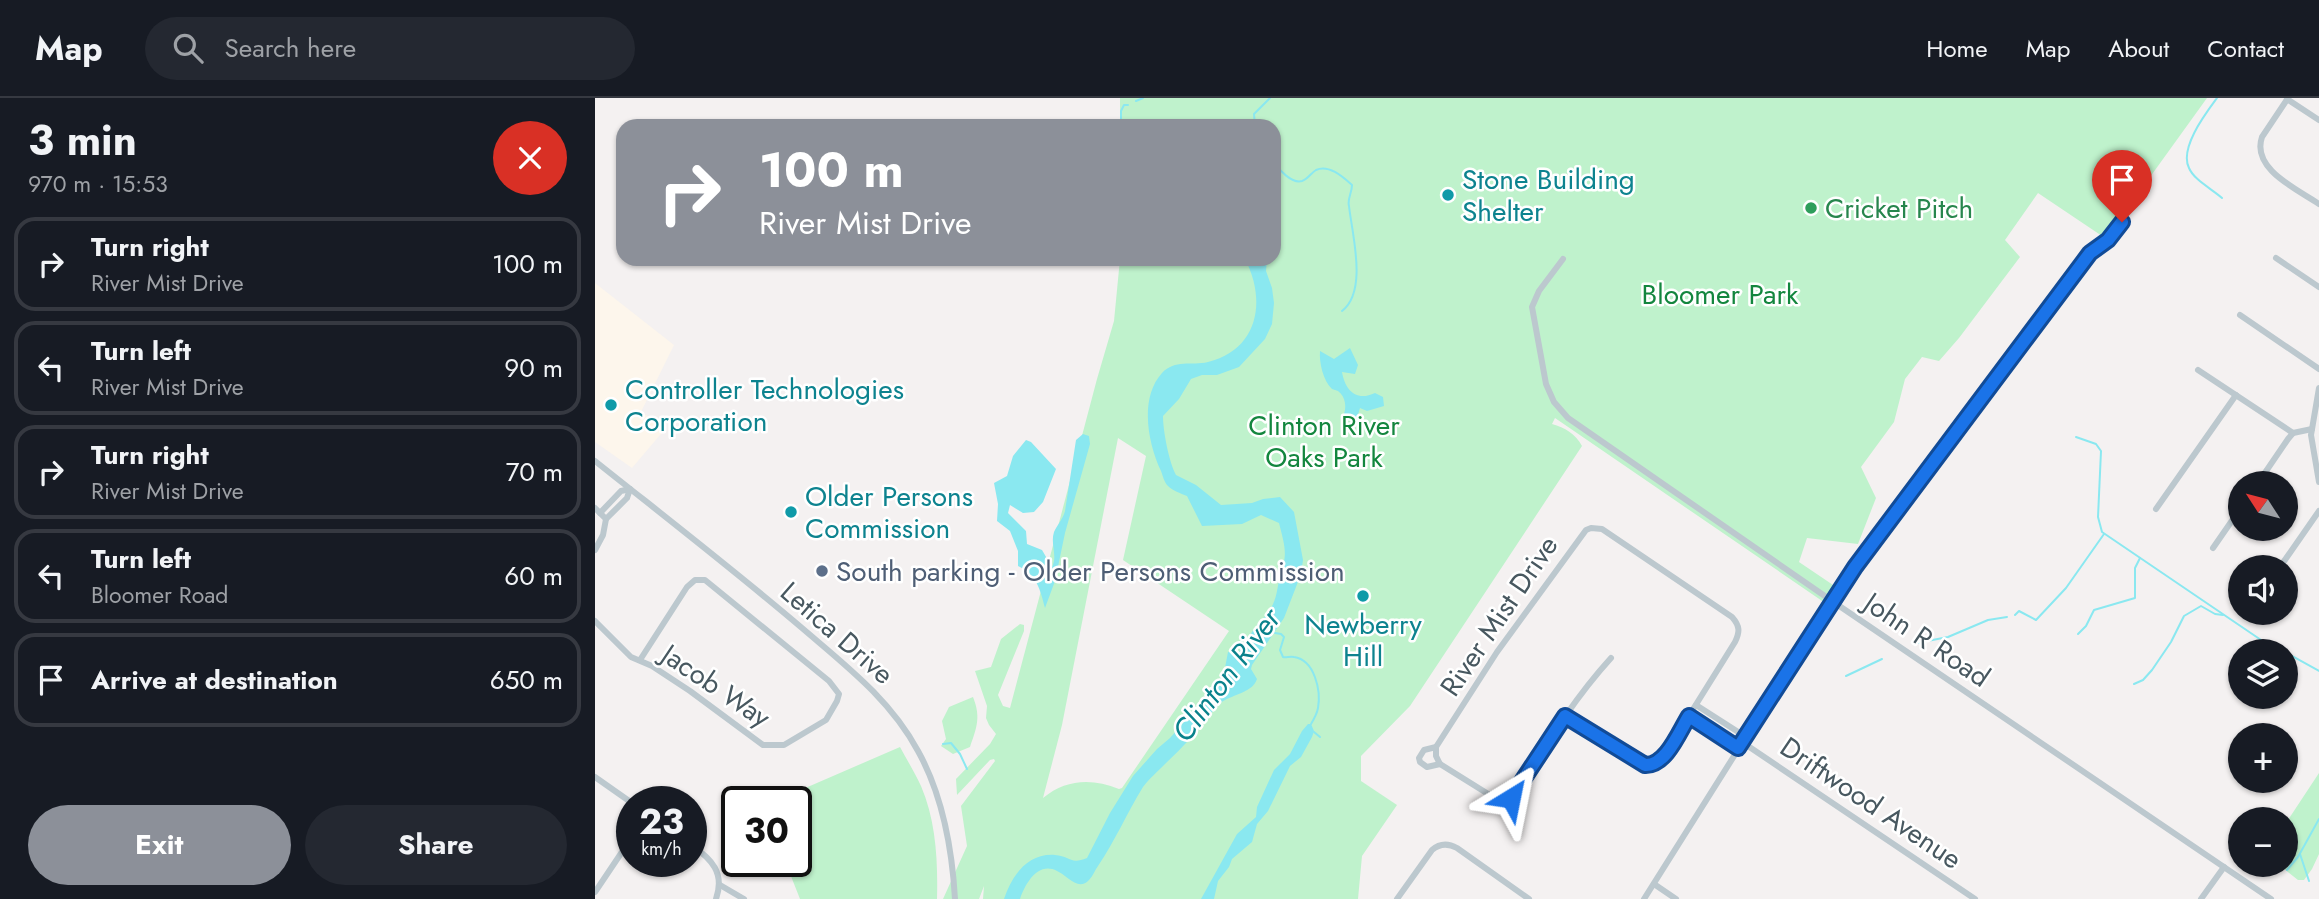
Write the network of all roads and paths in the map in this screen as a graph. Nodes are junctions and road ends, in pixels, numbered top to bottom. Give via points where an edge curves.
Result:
1 (2287, 98) edge
2 (2319, 120) edge
3 (2319, 204) edge
4 (2122, 222) dead end
5 (2276, 258) dead end
6 (1563, 259) dead end
7 (2319, 286) edge
8 (2240, 315) dead end
9 (2319, 369) edge
10 (2198, 370) dead end
11 (2319, 388) edge
12 (2236, 395) junction
13 (2312, 429) junction
14 (2293, 433) junction
15 (2316, 455) edge
16 (595, 461) edge
17 (2266, 471) edge
18 (2319, 482) edge
19 (630, 489) junction
20 (2156, 509) dead end
21 (2319, 510) edge
22 (598, 511) edge
23 (606, 519) junction
24 (2228, 526) edge
25 (2213, 548) dead end
26 (595, 550) edge
27 (2288, 555) edge
28 (1832, 601) junction
29 (595, 621) edge
30 (1611, 658) dead end
31 (640, 660) junction
32 (1696, 705) junction
33 (1565, 716) junction
34 (1689, 716) junction
35 (1742, 742) junction
36 (1436, 747) junction
37 (1440, 764) junction
38 (595, 776) edge
39 (616, 791) edge
40 (707, 857) edge
41 (616, 860) edge
42 (2224, 867) junction
43 (1654, 884) junction
44 (720, 885) junction
45 (595, 891) edge
46 (716, 899) edge
47 (744, 899) edge
48 (955, 899) edge
49 (1397, 899) edge
50 (1529, 899) edge
51 (1644, 899) edge
52 (1677, 899) edge
53 (1975, 899) edge
54 (2201, 899) edge
55 (2271, 899) edge

1 - 2 street
1 - 3 street via 2262,137 2260,149 2266,167
4 - 28 street via 2090,253
5 - 7 street
6 - 28 street, John R Road via 1532,307 1546,384 1554,402 1578,425
8 - 9 street
10 - 12 street
11 - 13 street
12 - 14 street
12 - 20 street
13 - 14 street
13 - 15 street
14 - 17 street
15 - 18 street
16 - 19 street, Letica Drive
19 - 22 street
19 - 23 street
19 - 48 street, Letica Drive via 782,611 888,706 918,750 937,793
21 - 27 street
22 - 23 street
23 - 26 street
24 - 25 street
28 - 35 street
28 - 42 street, John R Road
29 - 31 street, Jacob Way via 625,652
30 - 33 street
31 - 31 street, Jacob Way via 763,745 784,745 826,720 839,694 705,580 695,580 687,587
32 - 34 street, River Mist Drive
32 - 35 street
32 - 36 street, River Mist Drive via 1739,636 1736,621 1602,528 1591,528 1577,538
33 - 34 street, River Mist Drive via 1649,766 1662,759
33 - 37 street, River Mist Drive via 1507,800 1493,797
34 - 35 street
35 - 43 street
35 - 53 street, Driftwood Avenue
36 - 37 street
36 - 37 street, River Mist Drive via 1424,750 1419,758 1427,767
38 - 39 street
40 - 44 street
41 - 45 street
42 - 54 street
42 - 55 street, John R Road
43 - 51 street
43 - 52 street
44 - 46 street
44 - 47 street
49 - 50 street via 1427,856 1443,844 1457,848

